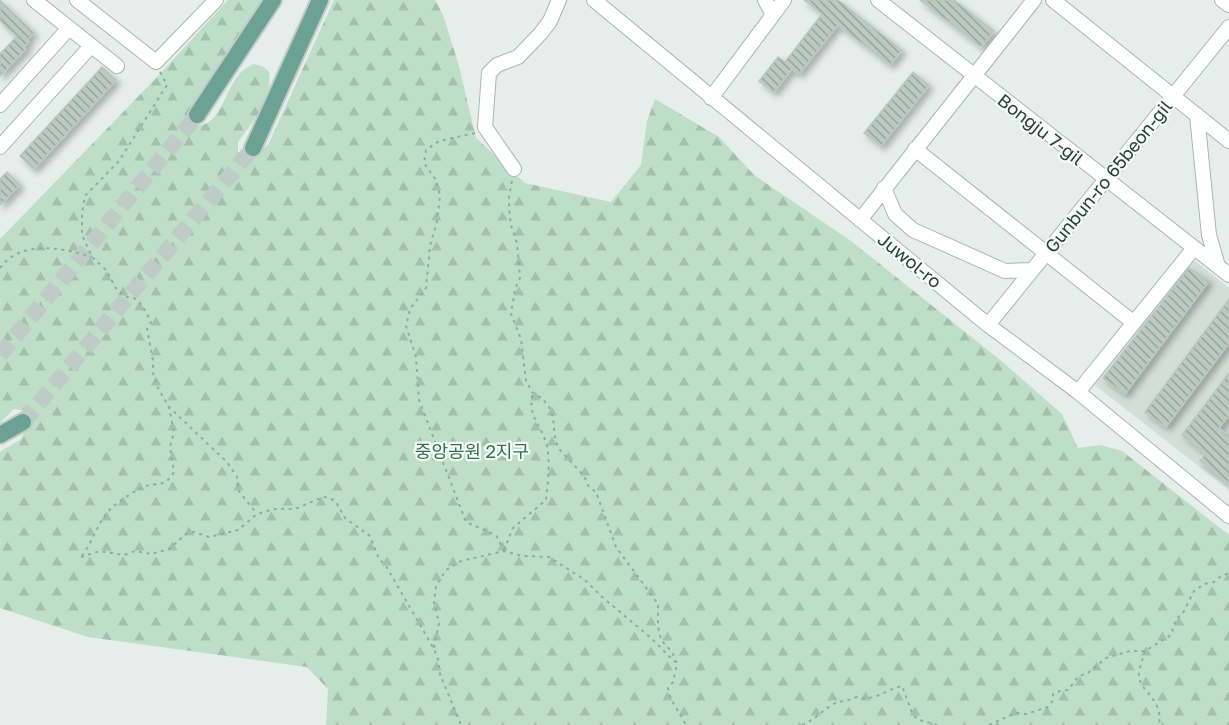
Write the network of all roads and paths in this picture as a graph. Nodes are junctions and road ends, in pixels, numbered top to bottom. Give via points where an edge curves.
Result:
1 (34, 0) edge
2 (76, 0) edge
3 (216, 0) edge
4 (273, 0) edge
5 (320, 0) edge
6 (559, 0) edge
7 (594, 0) edge
8 (765, 0) edge
9 (784, 0) edge
10 (879, 0) edge
11 (1034, 0) edge
12 (1053, 0) edge
13 (1222, 0) edge
14 (1229, 5) edge
15 (773, 15) junction
16 (69, 27) junction
17 (1229, 27) edge
18 (91, 46) junction
19 (156, 62) junction
20 (117, 66) dead end
21 (973, 76) junction
22 (1173, 96) junction
23 (711, 98) junction
24 (0, 105) edge
25 (197, 115) tunnel mouth
26 (1197, 115) junction
27 (485, 127) junction
28 (1229, 141) edge
29 (0, 147) edge
30 (253, 148) tunnel mouth
31 (915, 149) junction
32 (514, 169) joint
33 (1106, 179) junction
34 (884, 188) junction
35 (860, 219) junction
36 (1194, 249) junction
37 (1046, 253) junction
38 (92, 257) junction
39 (0, 268) edge
40 (1032, 270) junction
41 (1226, 272) edge
42 (1134, 323) junction
43 (988, 325) junction
44 (1078, 392) junction
45 (533, 393) junction
46 (169, 407) junction
47 (23, 422) tunnel mouth
48 (0, 435) edge
49 (257, 514) junction
50 (1229, 516) edge
51 (504, 551) junction
52 (1229, 573) edge
53 (434, 649) junction
54 (1145, 651) junction
55 (677, 664) junction
56 (461, 725) edge
57 (686, 725) edge
58 (802, 725) edge
59 (938, 725) edge
60 (989, 725) edge
61 (1159, 725) edge

1 - 16 street
2 - 19 street
3 - 19 street
4 - 25 main road
5 - 30 main road
6 - 27 street via 550,21 518,57 497,64 489,73
7 - 23 street, Juwol-ro
8 - 15 street
9 - 15 street
10 - 21 street, Bongju 7-gil
11 - 21 street
12 - 22 street
13 - 14 street
15 - 23 street
16 - 18 street
16 - 24 street
17 - 22 street, Gunbun-ro 65beon-gil
18 - 20 street
18 - 29 street
19 - 38 path via 167,85 119,161 85,196 82,235
21 - 31 street
21 - 33 street, Bongju 7-gil
22 - 26 street
22 - 33 street, Gunbun-ro 65beon-gil
23 - 35 street, Juwol-ro
26 - 28 street
26 - 41 street, Bongju 7-gil via 1209,235
27 - 32 street
27 - 51 path via 439,141 426,150 424,163 436,180 440,196 429,246 426,288 410,309 406,326 416,357 419,400 466,522 496,535
31 - 34 street
31 - 37 street
32 - 45 path via 509,209 520,278 512,314 521,339 525,381
33 - 36 street, Bongju 7-gil
33 - 37 street, Gunbun-ro 65beon-gil
34 - 35 street
34 - 40 street via 895,214 913,231 1005,271
35 - 43 street, Juwol-ro
36 - 41 street, Bongju 7-gil
36 - 42 street
37 - 40 street, Gunbun-ro 65beon-gil
37 - 42 street
38 - 39 path via 68,249 36,248 7,258
38 - 46 path via 106,270 117,290 134,298 148,314 153,373
40 - 43 street, Gunbun-ro 65beon-gil
42 - 44 street
43 - 44 street, Juwol-ro
44 - 50 street, Juwol-ro
45 - 51 path via 530,403 549,461 546,500 513,528
45 - 55 path via 542,398 554,417 559,449 596,492 616,547 658,604 661,640
46 - 49 path via 227,462 237,477 238,490
46 - 49 path via 174,432 170,447 174,472 169,480 139,488 113,506 81,557 100,551 151,554 169,549 187,533 209,537 238,530
47 - 48 main road
49 - 53 path via 295,509 323,497 336,502 345,518 370,536
51 - 53 path via 461,561 446,570 436,586 434,603 439,623
51 - 55 path via 549,557 585,579
52 - 54 path via 1194,591 1171,635
53 - 56 path
54 - 60 path via 1106,658 1078,677 1068,690 1053,694 1047,707 1016,713
54 - 61 path via 1139,676 1157,705
55 - 57 path via 668,688 669,698
58 - 59 path via 841,700 867,699 902,686 913,715

